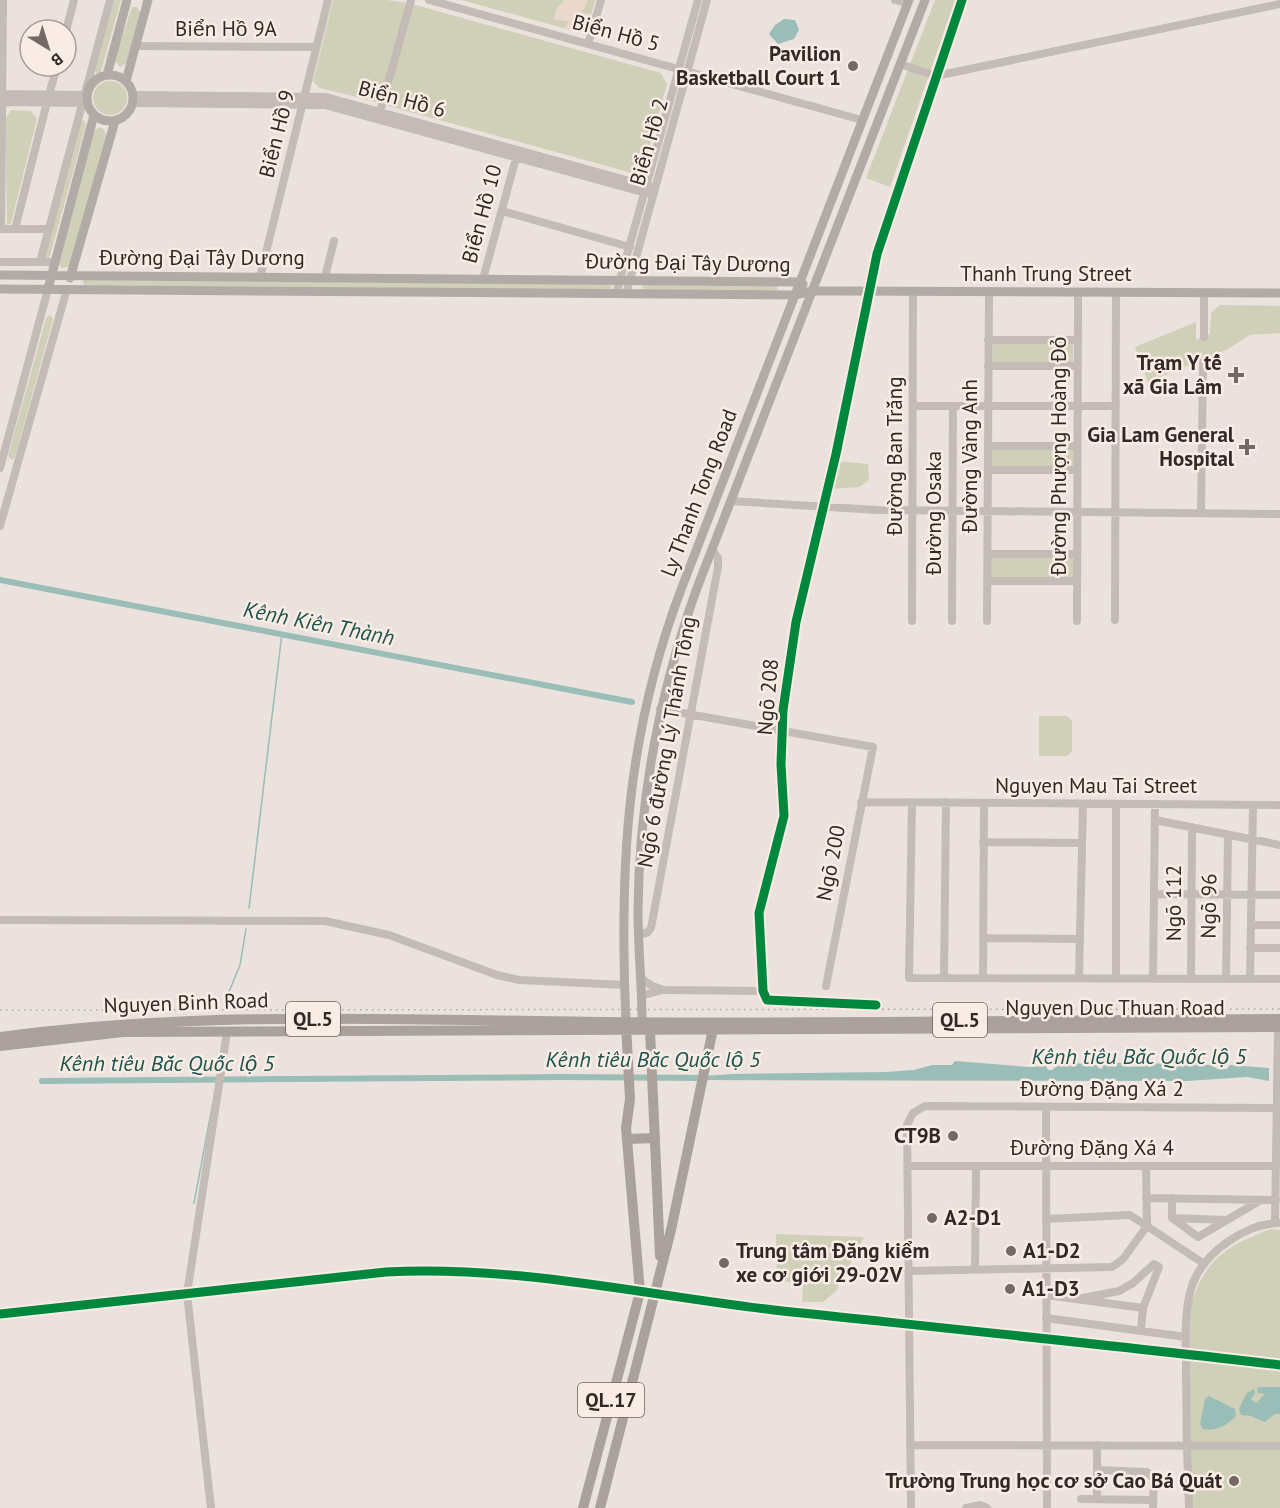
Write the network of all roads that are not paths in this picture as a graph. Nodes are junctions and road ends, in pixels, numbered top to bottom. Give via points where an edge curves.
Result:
1 (3, 0) edge
2 (74, 0) edge
3 (110, 0) edge
4 (127, 0) edge
5 (148, 0) edge
6 (328, 0) edge
7 (411, 0) edge
8 (429, 0) edge
9 (601, 0) edge
10 (698, 0) edge
11 (707, 0) edge
12 (895, 0) edge
13 (925, 0) edge
14 (962, 0) edge
15 (908, 2) edge
16 (1280, 4) edge
17 (69, 18) edge
18 (588, 44) junction
19 (135, 46) junction
20 (316, 47) junction
21 (900, 64) junction
22 (683, 70) junction
23 (106, 75) junction
24 (936, 76) junction
25 (54, 78) edge
26 (126, 81) junction
27 (1, 98) edge
28 (48, 99) junction
29 (85, 99) junction
30 (133, 99) junction
31 (303, 100) junction
32 (380, 112) junction
33 (94, 115) junction
34 (115, 120) junction
35 (862, 120) junction
36 (516, 158) junction
37 (650, 190) junction
38 (502, 211) junction
39 (0, 229) edge
40 (15, 229) junction
41 (47, 230) junction
42 (334, 241) dead end
43 (630, 246) junction
44 (0, 262) edge
45 (40, 262) junction
46 (53, 262) junction
47 (0, 275) edge
48 (50, 275) junction
49 (71, 275) junction
50 (260, 277) junction
51 (325, 277) junction
52 (483, 279) junction
53 (625, 280) junction
54 (800, 282) junction
55 (0, 289) edge
56 (48, 289) junction
57 (67, 289) junction
58 (812, 291) junction
59 (870, 291) junction
60 (913, 291) junction
61 (989, 292) junction
62 (1078, 292) junction
63 (1116, 292) junction
64 (1204, 293) junction
65 (1280, 293) edge
66 (621, 294) junction
67 (795, 295) junction
68 (1204, 337) dead end
69 (988, 340) junction
70 (1078, 340) junction
71 (1203, 362) dead end
72 (988, 366) junction
73 (1078, 366) junction
74 (913, 406) junction
75 (953, 406) junction
76 (988, 406) junction
77 (1078, 406) junction
78 (1116, 406) junction
79 (988, 446) junction
80 (1077, 446) junction
81 (0, 469) edge
82 (988, 470) junction
83 (1077, 470) junction
84 (15, 474) junction
85 (731, 501) junction
86 (824, 506) junction
87 (913, 511) junction
88 (952, 511) junction
89 (988, 512) junction
90 (1077, 513) junction
91 (1115, 513) junction
92 (1201, 513) junction
93 (1280, 514) edge
94 (0, 526) edge
95 (712, 550) junction
96 (988, 554) junction
97 (1077, 554) junction
98 (988, 581) junction
99 (1077, 581) junction
100 (678, 596) junction
101 (693, 600) junction
102 (912, 621) dead end
103 (952, 621) dead end
104 (987, 621) dead end
105 (1077, 621) dead end
106 (1115, 621) dead end
107 (660, 709) junction
108 (689, 714) junction
109 (782, 730) junction
110 (861, 802) junction
111 (912, 802) junction
112 (946, 802) junction
113 (984, 803) junction
114 (1083, 804) junction
115 (1116, 804) junction
116 (1155, 804) junction
117 (1253, 805) junction
118 (1280, 805) edge
119 (1155, 820) junction
120 (1192, 828) junction
121 (1228, 835) junction
122 (1252, 839) junction
123 (983, 842) junction
124 (1082, 843) junction
125 (1280, 845) edge
126 (1154, 894) junction
127 (1192, 894) junction
128 (1226, 895) junction
129 (1251, 895) junction
130 (1280, 895) edge
131 (623, 902) junction
132 (638, 902) junction
133 (0, 920) edge
134 (1251, 925) junction
135 (1280, 925) edge
136 (639, 934) junction
137 (983, 938) junction
138 (1080, 939) junction
139 (1250, 948) junction
140 (1280, 948) edge
141 (641, 978) junction
142 (944, 978) junction
143 (983, 978) junction
144 (1079, 978) junction
145 (1116, 978) junction
146 (1153, 978) junction
147 (1191, 978) junction
148 (1226, 978) junction
149 (1250, 978) junction
150 (1280, 979) edge
151 (625, 985) junction
152 (826, 986) dead end
153 (664, 990) junction
154 (762, 991) junction
155 (641, 996) junction
156 (876, 1005) dead end
157 (228, 1019) junction
158 (642, 1021) junction
159 (1279, 1023) edge
160 (626, 1027) junction
161 (713, 1029) junction
162 (650, 1030) junction
163 (227, 1032) junction
164 (0, 1037) edge
165 (0, 1046) edge
166 (1046, 1107) junction
167 (1278, 1108) edge
168 (627, 1138) junction
169 (655, 1138) junction
170 (908, 1166) junction
171 (976, 1166) junction
172 (1046, 1166) junction
173 (1146, 1166) junction
174 (1276, 1166) junction
175 (1146, 1198) junction
176 (1172, 1198) junction
177 (1261, 1200) junction
178 (1276, 1200) junction
179 (1172, 1218) junction
180 (1046, 1219) junction
181 (1226, 1221) junction
182 (1278, 1223) edge
183 (1147, 1226) junction
184 (1203, 1263) junction
185 (1046, 1269) junction
186 (975, 1270) junction
187 (660, 1271) junction
188 (909, 1271) junction
189 (640, 1292) junction
190 (188, 1294) junction
191 (655, 1294) junction
192 (1047, 1295) junction
193 (1078, 1299) junction
194 (1143, 1308) junction
195 (0, 1314) edge
196 (1047, 1318) junction
197 (909, 1323) junction
198 (1141, 1329) junction
199 (1186, 1337) junction
200 (1047, 1339) junction
201 (1186, 1354) junction
202 (1280, 1365) edge
203 (910, 1445) junction
204 (1047, 1445) junction
205 (1097, 1445) junction
206 (1186, 1445) junction
207 (1280, 1446) edge
208 (1097, 1470) junction
209 (1097, 1498) junction
210 (1081, 1499) dead end
211 (1153, 1504) edge
212 (211, 1508) edge
213 (583, 1508) edge
214 (600, 1508) edge
215 (911, 1508) edge
216 (966, 1508) edge
217 (987, 1508) edge
218 (1047, 1508) edge
219 (1189, 1508) edge

1 - 27 street
2 - 17 street
3 - 29 street
4 - 23 main road
5 - 19 main road
6 - 20 street, Biển Hồ 9
7 - 32 street
8 - 18 street, Biển Hồ 5
9 - 18 street
10 - 22 street, Biển Hồ 2
11 - 22 street, Biển Hồ 2
12 - 15 street
13 - 21 main road, Ly Thanh Tong Road
14 - 24 street, Ngõ 208
15 - 35 main road, Ly Thanh Tong Road
16 - 24 street
18 - 22 street, Biển Hồ 5
19 - 20 street, Biển Hồ 9A
19 - 26 main road
20 - 31 street, Biển Hồ 9
21 - 24 street
21 - 58 main road, Ly Thanh Tong Road
22 - 35 street, Biển Hồ 5
22 - 37 street, Biển Hồ 2
23 - 26 main road
23 - 29 main road via 95,81
24 - 59 street, Ngõ 208 via 884,233
25 - 28 street
26 - 30 main road
27 - 28 street
27 - 39 street
28 - 29 street
28 - 40 street
29 - 33 main road
29 - 41 street
30 - 31 street, Biển Hồ 6
30 - 34 main road via 124,116
31 - 32 street, Biển Hồ 6 via 329,98
31 - 36 street, Biển Hồ 6
31 - 50 street, Biển Hồ 9
32 - 37 street, Biển Hồ 6
33 - 34 main road
33 - 46 main road
34 - 49 main road
35 - 54 main road, Ly Thanh Tong Road
36 - 37 street, Biển Hồ 6
36 - 38 street, Biển Hồ 10
37 - 43 street, Biển Hồ 2
37 - 53 street, Biển Hồ 2
38 - 43 street
38 - 52 street, Biển Hồ 10
39 - 40 street
40 - 41 street
41 - 45 street
42 - 51 street
43 - 53 street, Biển Hồ 2
44 - 45 street
45 - 46 street
46 - 48 main road
47 - 48 main road, Đường Đại Tây Dương
48 - 49 main road, Đường Đại Tây Dương
48 - 56 main road
49 - 50 main road, Đường Đại Tây Dương
49 - 57 main road
50 - 51 main road, Đường Đại Tây Dương
51 - 52 main road, Đường Đại Tây Dương
52 - 53 main road, Đường Đại Tây Dương
53 - 54 main road, Đường Đại Tây Dương
53 - 66 street, Biển Hồ 2
54 - 58 main road, Đường Đại Tây Dương
54 - 67 main road, Ly Thanh Tong Road
55 - 56 main road, Đường Đại Tây Dương
56 - 57 main road, Đường Đại Tây Dương
56 - 81 street
57 - 66 main road, Đường Đại Tây Dương
57 - 84 street
58 - 59 main road, Thanh Trung Street
58 - 67 main road, Đường Đại Tây Dương
58 - 85 main road, Ly Thanh Tong Road
59 - 60 main road, Thanh Trung Street
59 - 86 street, Ngõ 208
60 - 61 main road, Thanh Trung Street
60 - 74 street, Đường Ban Trắng
61 - 62 main road, Thanh Trung Street
61 - 69 street, Đường Vàng Anh
62 - 63 main road, Thanh Trung Street
62 - 70 street, Đường Phượng Hoàng Đỏ
63 - 64 main road, Thanh Trung Street
63 - 78 street
64 - 65 main road, Thanh Trung Street
64 - 68 street
66 - 67 main road, Đường Đại Tây Dương
67 - 100 main road, Ly Thanh Tong Road
69 - 70 street
69 - 72 street, Đường Vàng Anh
70 - 73 street, Đường Phượng Hoàng Đỏ
71 - 92 street
72 - 73 street
72 - 76 street, Đường Vàng Anh
73 - 77 street, Đường Phượng Hoàng Đỏ
74 - 75 street
74 - 87 street, Đường Ban Trắng
75 - 76 street
75 - 88 street, Đường Osaka
76 - 77 street
76 - 79 street, Đường Vàng Anh
77 - 78 street
77 - 80 street, Đường Phượng Hoàng Đỏ
78 - 91 street
79 - 80 street
79 - 82 street, Đường Vàng Anh
80 - 83 street, Đường Phượng Hoàng Đỏ
81 - 84 street
82 - 83 street
82 - 89 street, Đường Vàng Anh
83 - 90 street, Đường Phượng Hoàng Đỏ
84 - 94 street
85 - 86 street
85 - 95 main road, Ly Thanh Tong Road
86 - 87 street
86 - 109 street, Ngõ 208 via 788,663
87 - 88 street
87 - 102 street, Đường Ban Trắng
88 - 89 street
88 - 103 street, Đường Osaka
89 - 90 street
89 - 96 street, Đường Vàng Anh
90 - 91 street
90 - 97 street, Đường Phượng Hoàng Đỏ
91 - 92 street
91 - 106 street
92 - 93 street
95 - 101 main road, Ly Thanh Tong Road
95 - 108 street, Ngõ 6 đường Lý Thánh Tông via 718,567
96 - 97 street
96 - 98 street, Đường Vàng Anh
97 - 99 street, Đường Phượng Hoàng Đỏ
98 - 99 street
98 - 104 street, Đường Vàng Anh
99 - 105 street, Đường Phượng Hoàng Đỏ
100 - 101 main road
100 - 131 main road, Ly Thanh Tong Road via 650,689 635,759
101 - 107 main road, Ly Thanh Tong Road
107 - 108 street
107 - 132 main road, Ly Thanh Tong Road via 644,801
108 - 109 street
108 - 136 street, Ngõ 6 đường Lý Thánh Tông via 651,928
109 - 110 street, Ngõ 200 via 873,747
109 - 154 street, Ngõ 208 via 785,811 759,913
110 - 111 street, Nguyen Mau Tai Street
110 - 152 street, Ngõ 200
111 - 112 street, Nguyen Mau Tai Street
111 - 142 street via 909,978
112 - 113 street, Nguyen Mau Tai Street
112 - 142 street
113 - 114 street, Nguyen Mau Tai Street
113 - 123 street
114 - 115 street, Nguyen Mau Tai Street
114 - 124 street
115 - 116 street, Nguyen Mau Tai Street
115 - 145 street
116 - 117 street, Nguyen Mau Tai Street
116 - 119 street
117 - 118 street, Nguyen Mau Tai Street
117 - 122 street
119 - 120 street
119 - 126 street
120 - 121 street
120 - 127 street, Ngõ 112
121 - 122 street
121 - 128 street, Ngõ 96
122 - 125 street
122 - 129 street
123 - 124 street
123 - 137 street
124 - 138 street
126 - 127 street
126 - 146 street
127 - 128 street
127 - 147 street, Ngõ 112
128 - 129 street
128 - 148 street, Ngõ 96
129 - 130 street
129 - 134 street
131 - 132 main road
131 - 151 main road, Ly Thanh Tong Road
132 - 136 main road, Ly Thanh Tong Road
133 - 151 street via 325,921 389,935 519,980
134 - 135 street
134 - 139 street
136 - 141 main road, Ly Thanh Tong Road
137 - 138 street
137 - 143 street
138 - 144 street
139 - 140 street
139 - 149 street
141 - 153 street
141 - 155 main road, Ly Thanh Tong Road
142 - 143 street
143 - 144 street
144 - 145 street
145 - 146 street
146 - 147 street
147 - 148 street
148 - 149 street
149 - 150 street
151 - 160 main road, Ly Thanh Tong Road
153 - 154 street
153 - 155 street
154 - 156 street via 767,1000 775,1003
155 - 158 main road, Ly Thanh Tong Road
157 - 160 highway, Nguyen Binh Road / QL.5
157 - 163 highway
157 - 164 highway, Nguyen Binh Road / QL.5 via 111,1024
158 - 159 highway, Nguyen Duc Thuan Road / QL.5
158 - 160 highway, Nguyen Duc Thuan Road / QL.5
158 - 162 highway
159 - 161 highway, Nguyen Duc Thuan Road / QL.5
159 - 167 street
160 - 162 highway, Nguyen Duc Thuan Road / QL.5
160 - 163 highway, Nguyen Binh Road / QL.5
160 - 168 highway, QL.17 via 630,1085
161 - 162 highway, Nguyen Duc Thuan Road / QL.5
161 - 187 highway, QL.17
162 - 169 highway, QL.17
163 - 165 highway, Nguyen Binh Road / QL.5 via 123,1032
163 - 190 street
166 - 167 street, Đường Đặng Xá 2
166 - 170 street, Đường Đặng Xá 2 via 925,1106 913,1113 907,1125
166 - 172 street
167 - 174 street
168 - 169 highway
168 - 189 highway, QL.17
169 - 187 highway, QL.17
170 - 171 street, Đường Đặng Xá 4
170 - 188 street
171 - 172 street, Đường Đặng Xá 4
171 - 186 street
172 - 173 street, Đường Đặng Xá 4
172 - 180 street
173 - 174 street, Đường Đặng Xá 4
173 - 175 street
174 - 178 street
175 - 176 street
175 - 183 street
176 - 177 street
176 - 179 street
177 - 178 street
177 - 181 street
178 - 182 street
179 - 181 street
179 - 181 street via 1198,1237
180 - 183 street via 1130,1215
180 - 185 street
182 - 184 street via 1236,1238
183 - 184 street
183 - 185 street via 1123,1259 1112,1267
184 - 199 street via 1188,1300
185 - 186 street
185 - 192 street
186 - 188 street
187 - 191 highway, QL.17
188 - 197 street
189 - 190 street via 481,1272 430,1270
189 - 191 street
189 - 213 highway, QL.17
190 - 195 street
190 - 212 street
191 - 197 street
191 - 214 highway, QL.17
192 - 193 street
192 - 196 street
193 - 194 street
193 - 194 street via 1119,1291 1154,1264 1159,1267
194 - 198 street
196 - 198 street
196 - 200 street
197 - 200 street
197 - 203 street
198 - 199 street
199 - 201 street
200 - 201 street
200 - 204 street
201 - 202 street
201 - 206 street
203 - 204 street
203 - 215 street
204 - 205 street
204 - 218 street
205 - 206 street
205 - 208 street
206 - 207 street
206 - 219 street
208 - 209 street
208 - 211 street via 1147,1472 1154,1479
209 - 210 street
209 - 211 street
216 - 217 street via 980,1504

